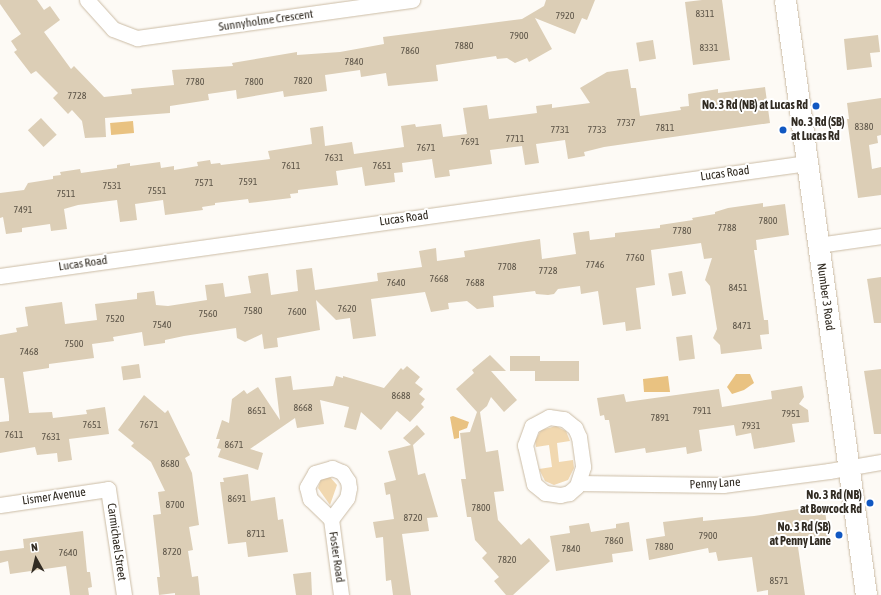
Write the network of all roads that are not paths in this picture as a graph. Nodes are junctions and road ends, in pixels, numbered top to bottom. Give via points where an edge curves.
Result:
1 (87, 0) edge
2 (412, 0) edge
3 (785, 0) edge
4 (807, 163) junction
5 (881, 236) edge
6 (818, 245) junction
7 (0, 276) edge
8 (881, 462) edge
9 (849, 466) junction
10 (579, 483) junction
11 (108, 489) joint
12 (0, 505) edge
13 (331, 519) dead end
14 (124, 595) edge
15 (341, 595) edge
16 (866, 595) edge

1 - 2 street, Sunnyholme Crescent via 119,38 157,37
3 - 4 main road, Number 3 Road
4 - 6 main road, Number 3 Road
4 - 7 street, Lucas Road
5 - 6 street
6 - 9 main road, Number 3 Road
8 - 9 street, Penny Lane
9 - 10 street, Penny Lane via 829,471 723,484
9 - 16 main road, Number 3 Road
10 - 10 street via 583,467 579,437 575,428 559,417 539,420 528,430 526,440 530,475 534,484 545,494 554,496 569,493
11 - 12 street, Lismer Avenue
11 - 14 street, Carmichael Street
13 - 15 street, Foster Road

